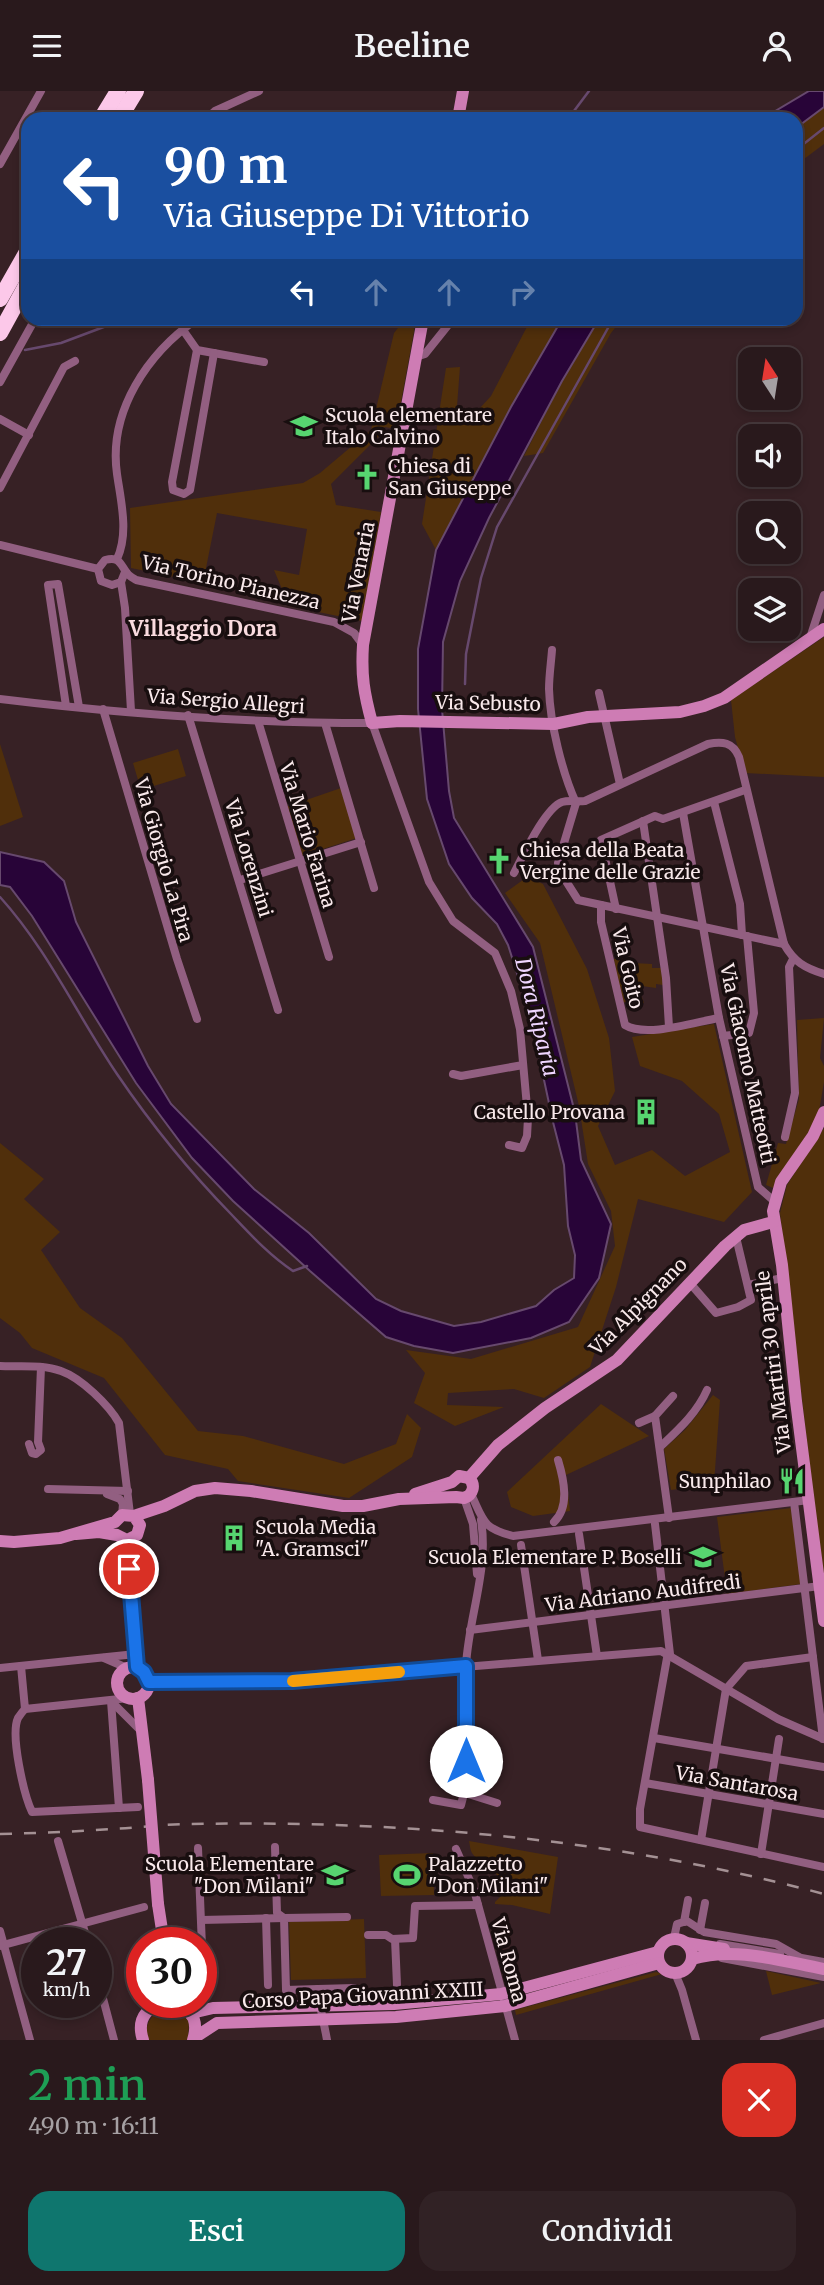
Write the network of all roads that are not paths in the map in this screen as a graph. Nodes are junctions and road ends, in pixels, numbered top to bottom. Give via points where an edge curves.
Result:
1 (41, 91) edge
2 (118, 91) edge
3 (136, 91) edge
4 (259, 91) edge
5 (463, 91) edge
6 (29, 112) edge
7 (105, 112) edge
8 (123, 112) edge
9 (214, 112) edge
10 (459, 112) edge
11 (21, 127) edge
12 (0, 164) edge
13 (21, 262) edge
14 (21, 295) edge
15 (0, 299) edge
16 (31, 326) edge
17 (188, 326) edge
18 (422, 326) edge
19 (447, 326) edge
20 (183, 330) junction
21 (0, 333) edge
22 (197, 350) junction
23 (214, 353) junction
24 (416, 357) junction
25 (75, 361) dead end
26 (264, 362) dead end
27 (0, 382) edge
28 (0, 419) edge
29 (29, 435) junction
30 (0, 488) edge
31 (0, 545) edge
32 (117, 559) junction
33 (99, 569) junction
34 (125, 572) junction
35 (116, 584) junction
36 (824, 595) edge
37 (824, 629) edge
38 (810, 639) junction
39 (363, 645) junction
40 (552, 650) dead end
41 (598, 693) dead end
42 (0, 699) edge
43 (66, 706) junction
44 (79, 707) junction
45 (103, 709) junction
46 (131, 711) junction
47 (188, 715) junction
48 (603, 716) junction
49 (258, 721) junction
50 (325, 723) junction
51 (372, 723) junction
52 (554, 724) junction
53 (620, 784) junction
54 (745, 790) junction
55 (714, 802) junction
56 (576, 803) junction
57 (683, 813) junction
58 (642, 821) junction
59 (361, 842) junction
60 (300, 862) junction
61 (514, 873) dead end
62 (240, 880) junction
63 (374, 888) dead end
64 (601, 905) junction
65 (616, 909) junction
66 (656, 917) junction
67 (703, 927) junction
68 (744, 936) junction
69 (784, 944) junction
70 (329, 957) dead end
71 (793, 959) junction
72 (824, 974) edge
73 (278, 1010) dead end
74 (719, 1018) junction
75 (197, 1019) dead end
76 (668, 1027) junction
77 (723, 1036) junction
78 (523, 1065) junction
79 (453, 1074) dead end
80 (824, 1112) edge
81 (785, 1137) dead end
82 (509, 1145) dead end
83 (774, 1201) junction
84 (773, 1222) junction
85 (736, 1237) junction
86 (783, 1277) junction
87 (689, 1282) junction
88 (748, 1285) junction
89 (0, 1366) edge
90 (41, 1367) junction
91 (707, 1390) dead end
92 (673, 1396) dead end
93 (655, 1416) junction
94 (639, 1423) dead end
95 (29, 1444) dead end
96 (660, 1447) junction
97 (558, 1460) dead end
98 (469, 1478) junction
99 (452, 1482) junction
100 (48, 1489) dead end
101 (97, 1491) junction
102 (128, 1491) junction
103 (463, 1496) junction
104 (400, 1499) junction
105 (809, 1500) junction
106 (794, 1502) junction
107 (479, 1510) junction
108 (128, 1518) junction
109 (669, 1518) junction
110 (554, 1522) dead end
111 (655, 1524) dead end
112 (76, 1534) junction
113 (579, 1534) dead end
114 (122, 1538) junction
115 (0, 1541) edge
116 (521, 1545) dead end
117 (820, 1586) junction
118 (477, 1587) junction
119 (804, 1588) junction
120 (664, 1606) junction
121 (592, 1615) junction
122 (824, 1621) edge
123 (533, 1623) junction
124 (470, 1630) junction
125 (670, 1654) junction
126 (597, 1655) junction
127 (813, 1657) junction
128 (102, 1658) junction
129 (538, 1660) junction
130 (133, 1663) junction
131 (21, 1666) junction
132 (466, 1666) junction
133 (0, 1668) edge
134 (149, 1682) junction
135 (726, 1689) junction
136 (134, 1698) junction
137 (111, 1701) junction
138 (25, 1709) junction
139 (142, 1732) junction
140 (654, 1738) junction
141 (779, 1738) dead end
142 (824, 1739) edge
143 (717, 1748) junction
144 (776, 1759) junction
145 (824, 1767) edge
146 (645, 1783) junction
147 (465, 1793) junction
148 (709, 1794) junction
149 (433, 1800) dead end
150 (497, 1803) dead end
151 (769, 1805) junction
152 (138, 1807) dead end
153 (119, 1808) junction
154 (824, 1814) edge
155 (58, 1840) dead end
156 (701, 1840) junction
157 (275, 1847) dead end
158 (198, 1848) dead end
159 (457, 1849) dead end
160 (761, 1853) junction
161 (824, 1867) edge
162 (688, 1900) dead end
163 (705, 1903) dead end
164 (478, 1905) junction
165 (144, 1907) dead end
166 (347, 1917) dead end
167 (266, 1918) junction
168 (284, 1918) junction
169 (201, 1920) junction
170 (684, 1922) junction
171 (83, 1924) junction
172 (84, 1927) edge
173 (160, 1927) edge
174 (201, 1927) edge
175 (700, 1930) junction
176 (0, 1931) edge
177 (368, 1935) dead end
178 (395, 1939) junction
179 (680, 1941) junction
180 (2, 1946) edge
181 (698, 1953) junction
182 (659, 1957) junction
183 (799, 1957) junction
184 (824, 1962) edge
185 (824, 1969) edge
186 (675, 1973) junction
187 (824, 1977) edge
188 (268, 1985) dead end
189 (397, 1985) dead end
190 (354, 1987) dead end
191 (318, 1989) junction
192 (503, 2000) junction
193 (319, 2007) junction
194 (217, 2008) edge
195 (108, 2018) edge
196 (144, 2018) edge
197 (192, 2018) edge
198 (324, 2020) junction
199 (824, 2023) edge
200 (139, 2038) edge
201 (193, 2039) edge
202 (30, 2040) edge
203 (114, 2040) edge
204 (327, 2040) edge
205 (515, 2040) edge
206 (696, 2040) edge
207 (764, 2040) edge

1 - 6 street
2 - 7 highway
3 - 8 highway
4 - 9 street
5 - 10 street
11 - 12 street
13 - 15 highway
14 - 21 highway
16 - 27 street
17 - 20 street
18 - 24 street, Via Venaria
19 - 24 street via 425,354
20 - 22 street
20 - 32 street via 146,370 123,412 115,460 122,505 122,543
22 - 23 street
22 - 23 street via 172,482 173,491 184,493 190,490
23 - 26 street
24 - 39 street, Via Venaria
25 - 29 street via 64,367
28 - 29 street
29 - 30 street
31 - 33 street
32 - 33 street, Via Torino Pianezza via 105,560
32 - 34 street, Via Torino Pianezza
33 - 35 street via 102,580
34 - 35 street, Via Torino Pianezza
34 - 39 street, Via Torino Pianezza via 136,580 334,622 354,633
35 - 46 street via 123,599
36 - 38 street
37 - 38 street, Via Sebusto
38 - 48 street, Via Sebusto via 724,698 704,706 673,713
39 - 51 street, Via Venaria via 361,671
40 - 52 street via 549,690
41 - 48 street
42 - 43 street, Via Sergio Allegri
43 - 44 street, Via Sergio Allegri
43 - 44 street via 48,586 58,584
44 - 45 street, Via Sergio Allegri
45 - 46 street, Via Sergio Allegri
45 - 75 street, Via Giorgio La Pira
46 - 47 street, Via Sergio Allegri
47 - 49 street, Via Sergio Allegri
47 - 62 street, Via Lorenzini
48 - 52 street, Via Sebusto
48 - 53 street
49 - 50 street, Via Sergio Allegri
49 - 60 street, Via Mario Farina
50 - 51 street, Via Sergio Allegri
50 - 59 street
51 - 52 street, Via Sebusto
51 - 78 street, Via Venaria via 429,881 453,921 495,953 511,991
52 - 56 street
53 - 54 street via 718,742 735,748
53 - 56 street
54 - 55 street
54 - 69 street
55 - 57 street
55 - 68 street
56 - 61 street via 565,801 555,806
56 - 64 street via 559,870 578,901
57 - 58 street
57 - 67 street, Via Giacomo Matteotti
58 - 65 street via 601,840
58 - 66 street
59 - 60 street
59 - 63 street
60 - 62 street
60 - 70 street, Via Mario Farina
62 - 73 street, Via Lorenzini
64 - 65 street
64 - 76 street, Via Goito via 625,1025 637,1030
65 - 66 street
66 - 67 street
66 - 76 street
67 - 68 street
67 - 74 street, Via Giacomo Matteotti
68 - 69 street
68 - 77 street via 754,1013 749,1033
69 - 71 street
71 - 72 street
71 - 81 street via 789,967 795,1093
74 - 76 street, Via Goito
74 - 77 street, Via Giacomo Matteotti
77 - 83 street, Via Giacomo Matteotti via 758,1187
78 - 79 street
78 - 82 street, Via Venaria via 527,1136 522,1148
80 - 83 street, Via Martiri 30 aprile
83 - 84 street, Via Martiri 30 aprile
84 - 85 street, Via Alpignano
84 - 86 street, Via Martiri 30 aprile
85 - 87 street, Via Alpignano
85 - 88 street
86 - 88 street
86 - 105 street, Via Martiri 30 aprile
87 - 88 street via 716,1313 751,1300
87 - 98 street, Via Alpignano via 617,1360 498,1445
89 - 90 street
90 - 95 street via 41,1450 32,1453
90 - 102 street via 74,1378 113,1412 119,1423
91 - 96 street via 694,1413
92 - 93 street
93 - 94 street
93 - 96 street
96 - 109 street
97 - 110 street via 564,1501
98 - 99 street via 458,1476
98 - 103 street via 473,1484
99 - 103 street via 451,1490
99 - 104 street
100 - 101 street
101 - 102 street
101 - 108 street via 120,1499
102 - 108 street
103 - 104 street
103 - 107 street
103 - 118 street via 473,1524
104 - 108 street via 343,1506 215,1488 195,1491
105 - 106 street
105 - 117 street, Via Martiri 30 aprile
106 - 109 street
106 - 119 street
107 - 109 street via 490,1529 513,1536
107 - 118 street via 484,1545
108 - 112 street
108 - 114 street via 114,1529
108 - 114 street via 137,1535
111 - 120 street
112 - 114 street via 99,1532
112 - 115 street
113 - 121 street
114 - 130 street
116 - 123 street
117 - 119 street, Via Adriano Audifredi
117 - 122 street, Via Martiri 30 aprile
118 - 124 street
119 - 120 street, Via Adriano Audifredi
119 - 127 street
120 - 121 street, Via Adriano Audifredi
120 - 125 street
121 - 123 street, Via Adriano Audifredi
121 - 126 street
123 - 124 street, Via Adriano Audifredi
123 - 129 street
124 - 132 street
125 - 126 street
125 - 135 street
125 - 140 street
126 - 129 street
127 - 135 street via 746,1665
127 - 142 street
128 - 130 street
128 - 130 street
128 - 131 street
129 - 132 street
130 - 134 street
130 - 136 street via 117,1681 122,1694
131 - 133 street
131 - 138 street
132 - 134 street via 292,1681
132 - 147 street
134 - 136 street via 148,1690
135 - 142 street
135 - 143 street
136 - 137 street
136 - 139 street
137 - 138 street
137 - 139 street
137 - 153 street
138 - 153 street via 16,1729 20,1777 32,1812
139 - 173 street, bridge
140 - 143 street
140 - 146 street
141 - 144 street
143 - 144 street
143 - 148 street
144 - 145 street
144 - 151 street
146 - 148 street, Via Santarosa
146 - 156 street via 640,1827
147 - 149 street via 461,1805
147 - 150 street
148 - 151 street, Via Santarosa
148 - 156 street
151 - 154 street, Via Santarosa
151 - 160 street
152 - 153 street
155 - 171 street
156 - 160 street
157 - 168 street via 277,1913
158 - 169 street
159 - 164 street, Via Roma
160 - 161 street
162 - 170 street
163 - 175 street
164 - 178 street via 415,1906 414,1938
164 - 192 street, Via Roma
165 - 171 street
166 - 168 street
167 - 168 street
167 - 169 street
167 - 188 street
168 - 191 street via 286,1990
169 - 174 street
170 - 175 street
170 - 179 street via 677,1924
171 - 172 street
171 - 180 street
175 - 183 street via 776,1944
176 - 180 street
177 - 178 street
178 - 189 street
179 - 181 street
179 - 182 street via 665,1942
180 - 202 street
181 - 183 street via 736,1945
181 - 185 street via 747,1954
181 - 186 street
181 - 187 street
182 - 186 street via 664,1969
182 - 192 street, Corso Papa Giovanni XXIII
183 - 184 street
186 - 206 street
190 - 191 street
191 - 193 street
192 - 193 street, Corso Papa Giovanni XXIII
192 - 198 street, Corso Papa Giovanni XXIII via 396,2017
192 - 205 street, Via Roma
193 - 194 street, Corso Papa Giovanni XXIII
193 - 198 street
195 - 203 street
196 - 200 street
197 - 201 street
198 - 201 street, Corso Papa Giovanni XXIII via 217,2023
198 - 204 street
199 - 207 street

